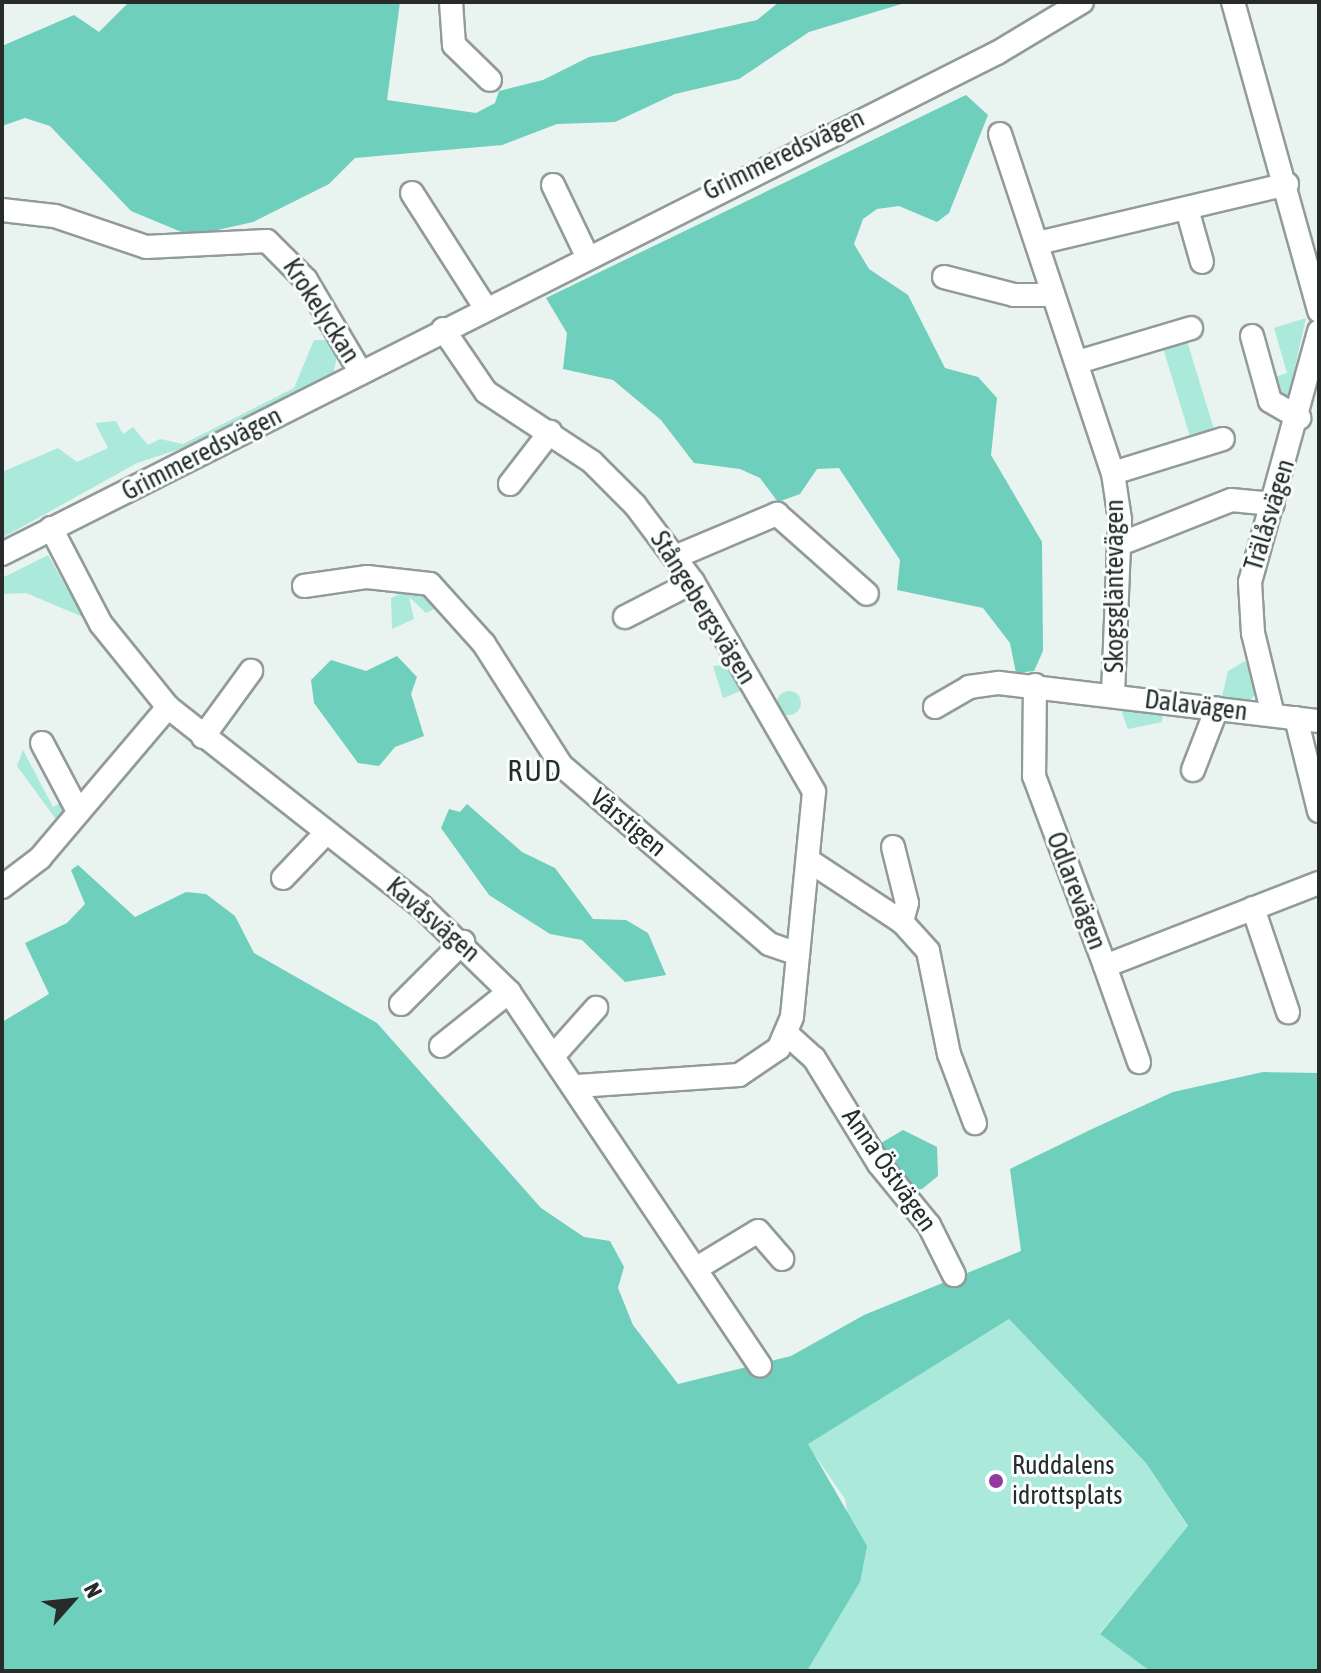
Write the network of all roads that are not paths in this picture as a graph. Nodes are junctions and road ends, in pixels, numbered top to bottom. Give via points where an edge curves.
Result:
1 (451, 2) edge
2 (1082, 2) edge
3 (1233, 2) edge
4 (1052, 9) edge
5 (490, 80) dead end
6 (1000, 134) dead end
7 (1287, 184) junction
8 (553, 185) dead end
9 (412, 193) dead end
10 (1187, 209) junction
11 (2, 210) edge
12 (1038, 243) junction
13 (586, 254) junction
14 (1202, 262) dead end
15 (944, 277) dead end
16 (1051, 295) junction
17 (1318, 297) edge
18 (485, 307) junction
19 (1191, 328) dead end
20 (443, 329) junction
21 (1319, 331) edge
22 (1252, 336) dead end
23 (1078, 362) junction
24 (1316, 362) edge
25 (361, 373) junction
26 (1299, 418) junction
27 (550, 432) junction
28 (1223, 439) dead end
29 (1113, 473) junction
30 (510, 484) dead end
31 (1273, 504) junction
32 (51, 528) junction
33 (1120, 544) junction
34 (2, 554) edge
35 (675, 557) junction
36 (693, 582) junction
37 (304, 586) dead end
38 (867, 594) dead end
39 (625, 617) dead end
40 (251, 671) dead end
41 (1035, 685) junction
42 (1113, 696) junction
43 (168, 707) junction
44 (935, 707) dead end
45 (1217, 708) junction
46 (1284, 716) junction
47 (1319, 721) edge
48 (203, 737) junction
49 (42, 743) dead end
50 (1193, 770) dead end
51 (78, 811) junction
52 (1319, 811) edge
53 (326, 833) junction
54 (893, 847) dead end
55 (811, 862) junction
56 (283, 878) dead end
57 (1319, 883) edge
58 (2, 887) edge
59 (1253, 908) junction
60 (902, 922) junction
61 (463, 942) junction
62 (798, 954) junction
63 (1105, 966) junction
64 (512, 996) junction
65 (401, 1004) dead end
66 (596, 1008) dead end
67 (1288, 1012) dead end
68 (787, 1034) junction
69 (449, 1048) dead end
70 (555, 1054) junction
71 (1139, 1062) dead end
72 (577, 1086) junction
73 (975, 1123) dead end
74 (782, 1259) dead end
75 (697, 1268) junction
76 (954, 1275) dead end
77 (760, 1365) dead end

1 - 5 street via 454,45 469,67
2 - 4 street, Grimmeredsvägen
3 - 7 street
4 - 13 street, Grimmeredsvägen via 997,53
6 - 12 street, Skogsgläntevägen
7 - 10 street
7 - 17 street
8 - 13 street
9 - 18 street
10 - 12 street
10 - 14 street
11 - 25 street, Krokelyckan via 55,216 146,247 267,241 306,280
12 - 16 street, Skogsgläntevägen
13 - 18 street, Grimmeredsvägen
15 - 16 street via 1014,295
16 - 23 street, Skogsgläntevägen
18 - 20 street, Grimmeredsvägen
19 - 23 street
20 - 25 street, Grimmeredsvägen
20 - 27 street, Stångebergsvägen via 486,392
21 - 24 street, Trälåsvägen
22 - 26 street via 1270,401
23 - 29 street, Skogsgläntevägen
24 - 26 street, Trälåsvägen
25 - 32 street, Grimmeredsvägen
26 - 31 street, Trälåsvägen
27 - 30 street
27 - 35 street, Stångebergsvägen via 612,481
28 - 29 street
29 - 33 street, Skogsgläntevägen
31 - 33 street via 1231,500
31 - 46 street, Trälåsvägen via 1250,599
32 - 34 street, Grimmeredsvägen
32 - 43 street, Kavåsvägen via 118,651
33 - 42 street, Skogsgläntevägen
35 - 36 street, Stångebergsvägen
35 - 38 street via 777,514
36 - 39 street
36 - 55 street, Stångebergsvägen via 807,774 815,811
37 - 62 street, Vårstigen via 383,577 430,584 484,644 561,765 769,944
40 - 48 street
41 - 42 street, Dalavägen
41 - 44 street, Dalavägen via 983,684
41 - 63 street, Odlarevägen via 1034,776
42 - 45 street, Dalavägen
43 - 48 street, Kavåsvägen
43 - 51 street
45 - 46 street, Dalavägen
45 - 50 street
46 - 47 street, Dalavägen
46 - 52 street, Trälåsvägen
48 - 53 street, Kavåsvägen
49 - 51 street
51 - 58 street via 31,868
53 - 56 street
53 - 61 street, Kavåsvägen
54 - 60 street via 907,903
55 - 60 street
55 - 62 street, Stångebergsvägen
57 - 59 street, Odlarevägen
59 - 63 street, Odlarevägen
59 - 67 street
60 - 73 street via 928,951 949,1054
61 - 64 street, Kavåsvägen
61 - 65 street
62 - 68 street, Stångebergsvägen
63 - 71 street
64 - 69 street
64 - 70 street, Kavåsvägen
66 - 70 street
68 - 72 street via 766,1061 739,1075
68 - 76 street, Anna Östvägen via 814,1058 879,1164 929,1225
70 - 72 street, Kavåsvägen
72 - 75 street, Kavåsvägen
74 - 75 street via 758,1231
75 - 77 street, Kavåsvägen

